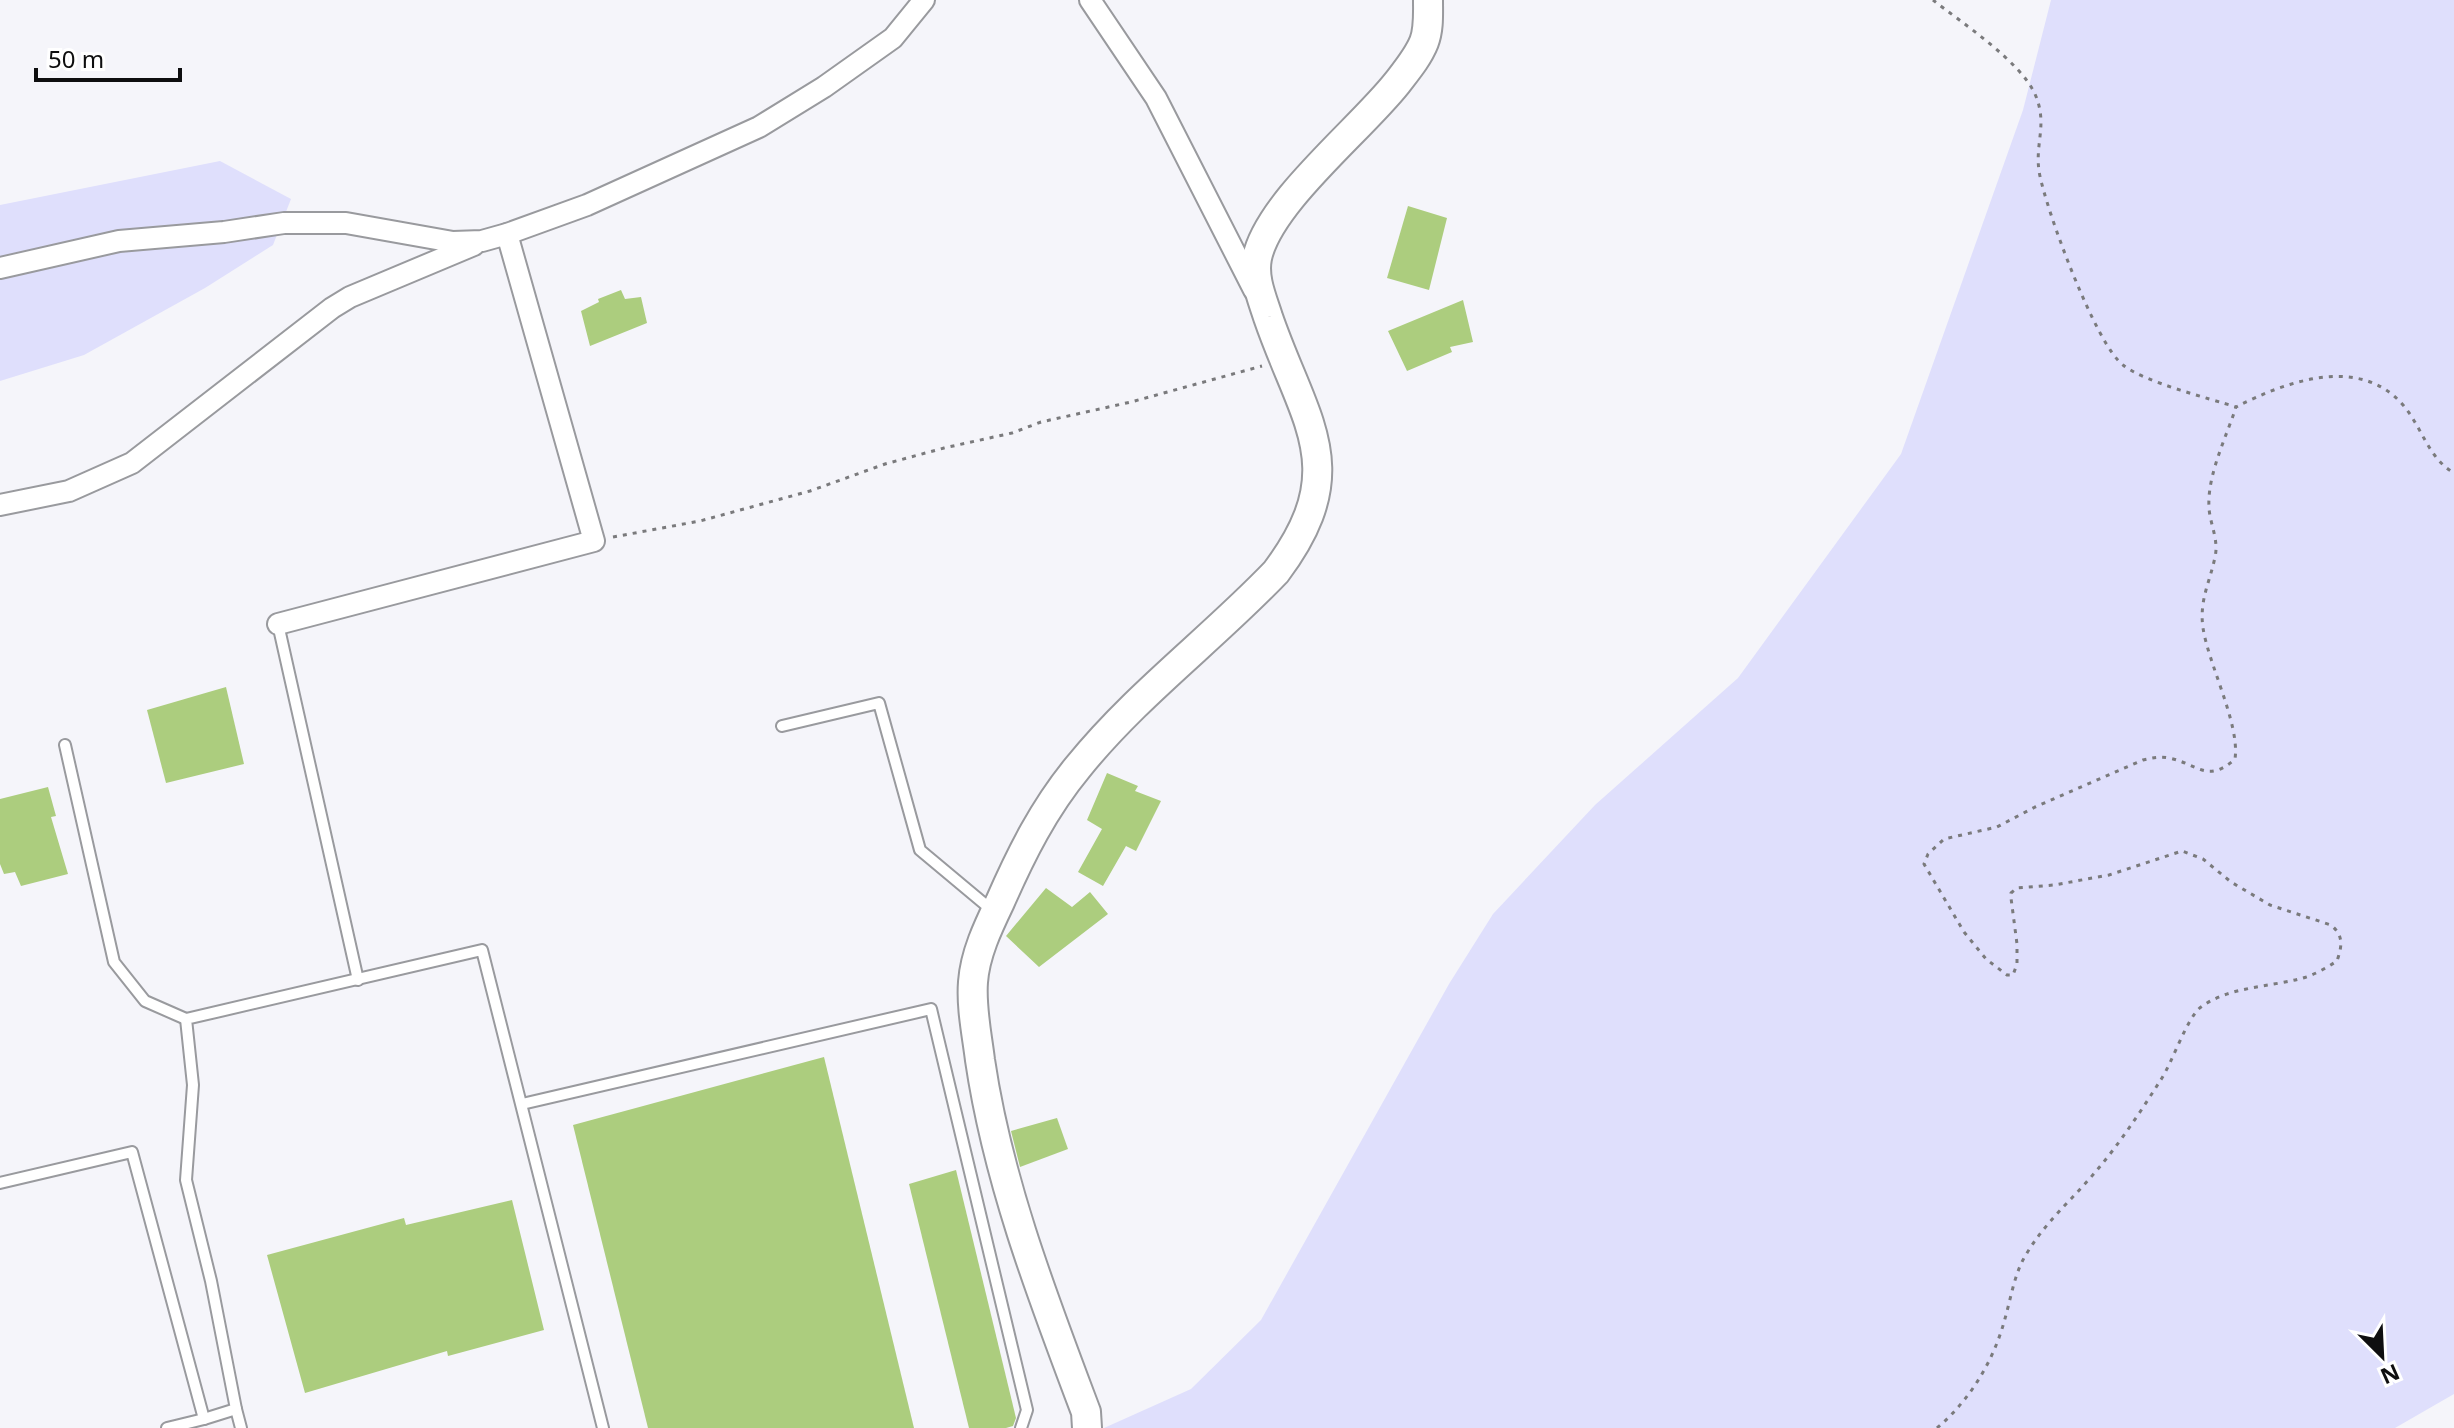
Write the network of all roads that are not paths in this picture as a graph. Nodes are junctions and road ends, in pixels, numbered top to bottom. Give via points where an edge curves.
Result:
1 (924, 0) edge
2 (1090, 0) edge
3 (1428, 0) edge
4 (507, 234) junction
5 (482, 241) junction
6 (0, 268) edge
7 (1270, 323) junction
8 (0, 505) edge
9 (278, 624) joint
10 (782, 726) dead end
11 (65, 745) dead end
12 (995, 913) junction
13 (358, 980) junction
14 (186, 1019) junction
15 (522, 1104) junction
16 (0, 1183) edge
17 (236, 1409) junction
18 (204, 1419) junction
19 (167, 1428) edge
20 (241, 1428) edge
21 (603, 1428) edge
22 (1021, 1428) edge
23 (1087, 1428) edge

1 - 4 street via 893,38 759,127 587,205
2 - 7 street via 1156,98
3 - 7 street via 1428,30 1417,57 1298,189 1269,230 1256,270
4 - 5 street
4 - 9 street via 594,541
5 - 6 street via 453,242 346,223 284,223 119,241
5 - 8 street via 332,308 132,463 69,491
7 - 12 street via 1312,429 1318,488 1308,520 1276,572 1117,722 1079,765 1036,825
9 - 13 lane
10 - 12 lane via 879,703 920,850
11 - 14 lane via 114,962 145,1001
12 - 23 street via 973,984 984,1087 1024,1242 1086,1412
13 - 14 lane
13 - 15 lane via 482,950
14 - 17 lane via 193,1085 186,1180
15 - 21 lane
15 - 22 lane via 931,1009 1027,1410
16 - 18 lane via 132,1152
17 - 18 lane
17 - 20 lane
18 - 19 lane

